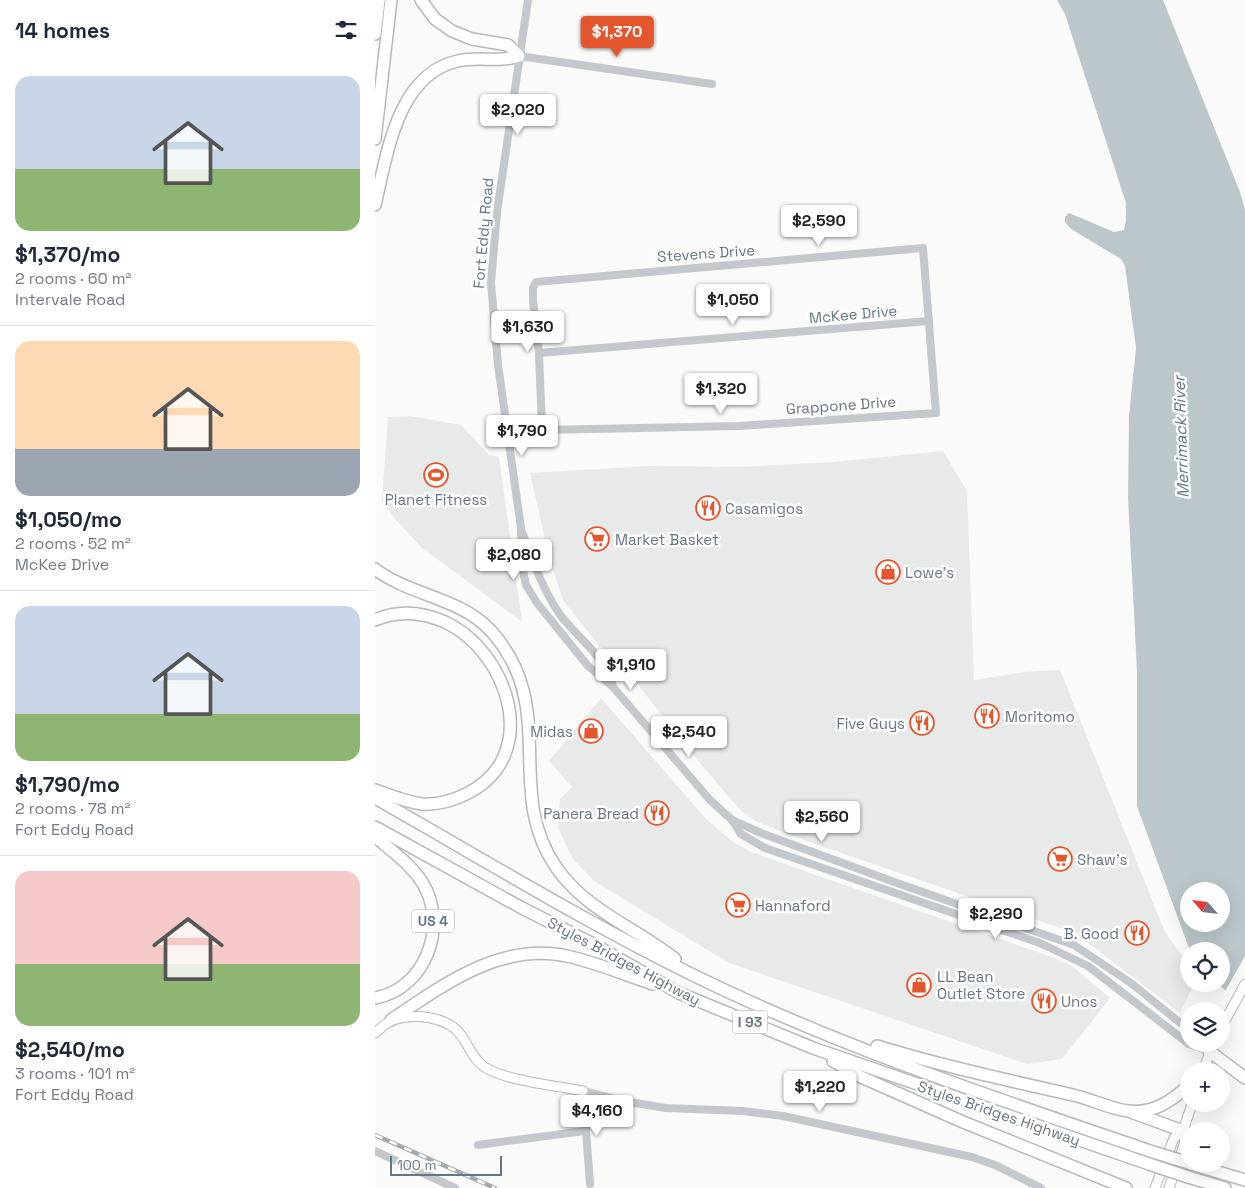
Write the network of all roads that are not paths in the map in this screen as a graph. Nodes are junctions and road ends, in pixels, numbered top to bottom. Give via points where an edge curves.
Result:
1 (379, 0) edge
2 (391, 0) edge
3 (421, 0) edge
4 (528, 0) edge
5 (375, 34) edge
6 (519, 56) junction
7 (712, 84) dead end
8 (375, 139) edge
9 (375, 205) edge
10 (929, 321) junction
11 (539, 353) junction
12 (936, 413) joint
13 (542, 430) junction
14 (507, 432) junction
15 (521, 528) junction
16 (375, 569) edge
17 (375, 620) edge
18 (613, 687) junction
19 (375, 790) edge
20 (375, 798) edge
21 (732, 820) junction
22 (375, 826) edge
23 (375, 836) edge
24 (695, 976) junction
25 (1245, 984) edge
26 (679, 993) junction
27 (375, 998) edge
28 (1230, 1010) edge
29 (391, 1020) junction
30 (797, 1022) junction
31 (1180, 1023) edge
32 (375, 1033) edge
33 (1180, 1037) edge
34 (813, 1048) junction
35 (1216, 1052) edge
36 (1245, 1078) edge
37 (583, 1091) junction
38 (1180, 1094) edge
39 (1128, 1111) junction
40 (1180, 1130) edge
41 (585, 1131) junction
42 (1180, 1133) edge
43 (478, 1145) dead end
44 (375, 1151) edge
45 (1180, 1156) edge
46 (1180, 1161) edge
47 (1218, 1172) edge
48 (1245, 1180) edge
49 (590, 1184) dead end
50 (439, 1185) edge
51 (455, 1188) edge
52 (1041, 1188) edge
53 (1125, 1188) edge
54 (1155, 1188) edge
55 (1169, 1188) edge
56 (1225, 1188) edge

1 - 5 highway
2 - 8 highway
3 - 6 highway via 435,19 452,31 472,39 508,45
4 - 6 street, Fort Eddy Road
6 - 7 street
6 - 9 highway via 506,60 475,58 457,61 430,74 399,117
6 - 14 street, Fort Eddy Road via 491,269 492,312
10 - 11 street, McKee Drive
10 - 11 street, Stevens Drive via 923,248 536,282 533,300
10 - 12 street, Stevens Drive
11 - 13 street
12 - 13 street, Grappone Drive via 739,426
13 - 14 street, Grappone Drive
14 - 15 street, Fort Eddy Road
15 - 18 street, Fort Eddy Road via 549,597 609,673
15 - 18 street, Fort Eddy Road via 520,547 526,585 588,666
16 - 24 highway via 466,611 504,647 525,692 532,804 537,829 548,855 583,898 612,920 666,952
17 - 19 highway via 401,613 419,614 436,618 466,635 490,660 499,675 510,708 511,726 502,759 492,774 473,791 440,803 423,804
18 - 21 street, Fort Eddy Road via 710,800
20 - 24 highway, Styles Bridges Highway / I 93 via 587,920
21 - 31 street, Fort Eddy Road via 897,883 1074,945 1131,983
21 - 33 street, Fort Eddy Road via 741,834 765,848 1071,956
22 - 26 highway, Styles Bridges Highway / I 93
23 - 27 highway, US 4 via 419,877 429,896 433,918 430,947 418,972 393,993
24 - 30 highway, Styles Bridges Highway / I 93
25 - 28 main road
26 - 29 highway via 561,955 517,956 467,972
26 - 34 highway, Styles Bridges Highway / I 93
29 - 32 main road
29 - 37 main road via 429,1017 459,1033 486,1068 503,1075
30 - 39 highway via 958,1069 1079,1096
30 - 46 highway, Styles Bridges Highway / I 93, bridge via 988,1095
34 - 53 highway via 868,1080
34 - 56 highway, Styles Bridges Highway / I 93, bridge
35 - 36 highway
37 - 41 street
37 - 52 street via 666,1108 783,1116 972,1157
38 - 39 highway via 1163,1106
39 - 40 highway
41 - 43 street
41 - 49 street
42 - 54 main road via 1174,1138
44 - 50 street
45 - 55 main road
47 - 48 highway, Styles Bridges Highway / I 93
50 - 51 street

